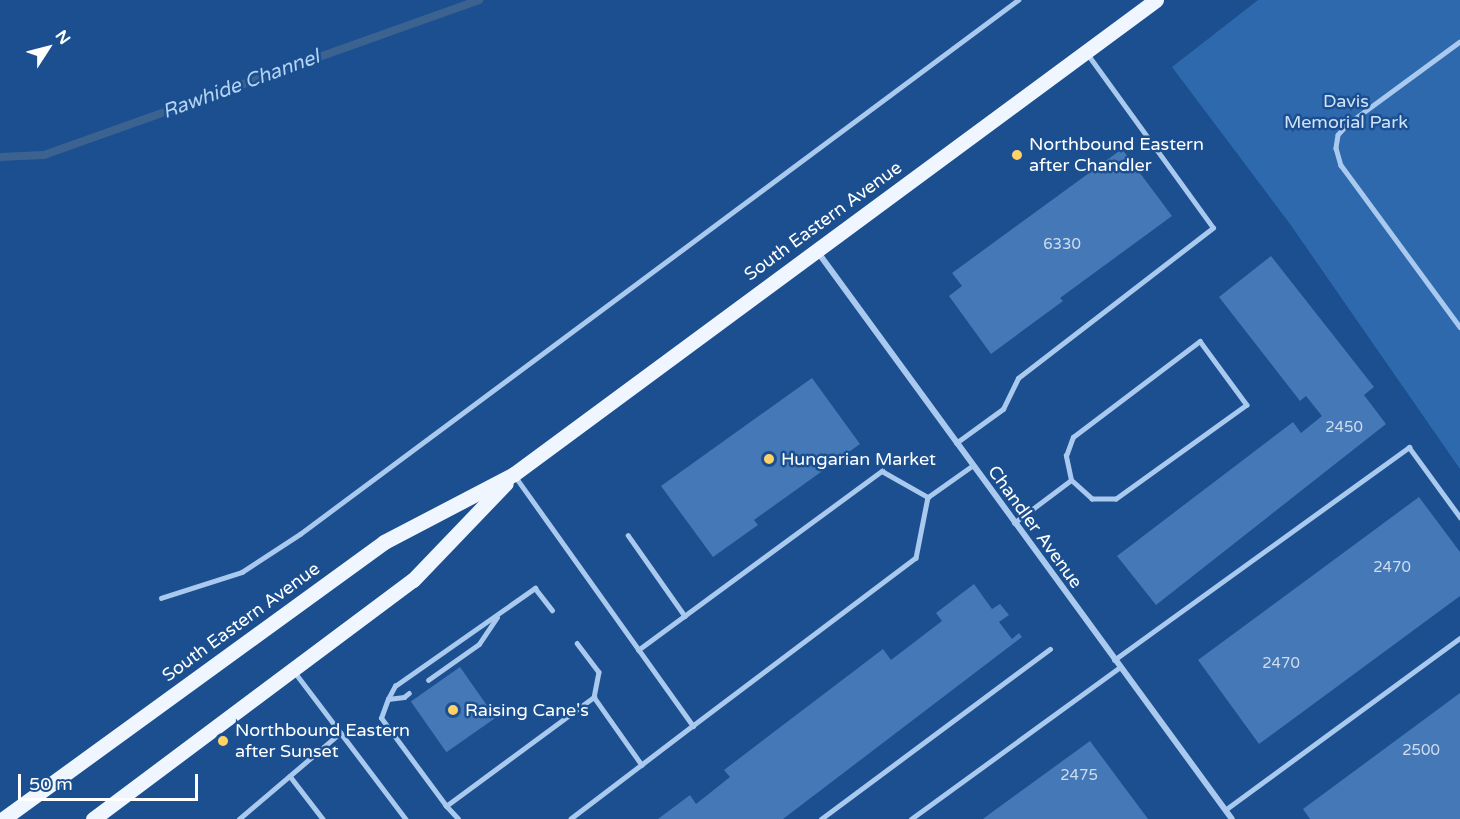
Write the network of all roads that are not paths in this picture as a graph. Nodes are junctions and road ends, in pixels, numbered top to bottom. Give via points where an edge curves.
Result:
1 (1018, 0) edge
2 (1156, 0) edge
3 (1460, 42) edge
4 (1086, 52) junction
5 (817, 250) junction
6 (1460, 327) edge
7 (956, 444) junction
8 (972, 466) junction
9 (514, 474) junction
10 (1071, 480) junction
11 (928, 497) junction
12 (1460, 518) edge
13 (1014, 523) junction
14 (628, 536) dead end
15 (161, 598) dead end
16 (552, 610) dead end
17 (498, 614) junction
18 (685, 616) junction
19 (1460, 638) edge
20 (577, 643) dead end
21 (1050, 649) dead end
22 (638, 650) junction
23 (1114, 660) junction
24 (1120, 667) junction
25 (294, 671) junction
26 (428, 680) dead end
27 (410, 693) dead end
28 (594, 697) junction
29 (388, 699) junction
30 (693, 726) junction
31 (340, 733) junction
32 (642, 765) junction
33 (290, 776) junction
34 (446, 806) junction
35 (1225, 810) junction
36 (3, 819) edge
37 (93, 819) edge
38 (239, 819) edge
39 (323, 819) edge
40 (406, 819) edge
41 (458, 819) edge
42 (571, 819) edge
43 (821, 819) edge
44 (911, 819) edge
45 (1232, 819) edge

1 - 15 lane via 300,534 242,572
2 - 4 main road, South Eastern Avenue
3 - 6 lane via 1347,125 1338,135 1336,148 1341,165
4 - 5 main road, South Eastern Avenue
4 - 7 lane via 1213,228 1018,378 1003,409
5 - 7 street, Chandler Avenue
5 - 9 main road, South Eastern Avenue
7 - 8 street, Chandler Avenue
8 - 11 lane
8 - 13 street, Chandler Avenue
9 - 22 lane
9 - 25 main road, South Eastern Avenue via 413,580
9 - 36 main road, South Eastern Avenue via 384,542
10 - 10 lane via 1066,456 1073,437 1200,341 1247,405 1116,499 1092,499
10 - 13 lane
11 - 18 lane via 882,471
11 - 30 lane via 916,558
12 - 23 lane via 1409,447
13 - 23 street, Chandler Avenue
14 - 18 lane
16 - 17 lane via 535,588
17 - 26 lane via 479,644
17 - 29 lane via 395,686
18 - 22 lane
19 - 35 lane
20 - 28 lane via 599,672
21 - 43 lane
22 - 30 lane
23 - 24 street, Chandler Avenue
24 - 35 street, Chandler Avenue
24 - 44 lane
25 - 31 lane
25 - 37 main road, South Eastern Avenue
27 - 29 lane
28 - 32 lane
28 - 34 lane
29 - 34 lane via 381,718
30 - 32 lane
31 - 33 lane
31 - 40 lane
32 - 42 lane
33 - 38 lane
33 - 39 lane
34 - 41 lane
35 - 45 street, Chandler Avenue

